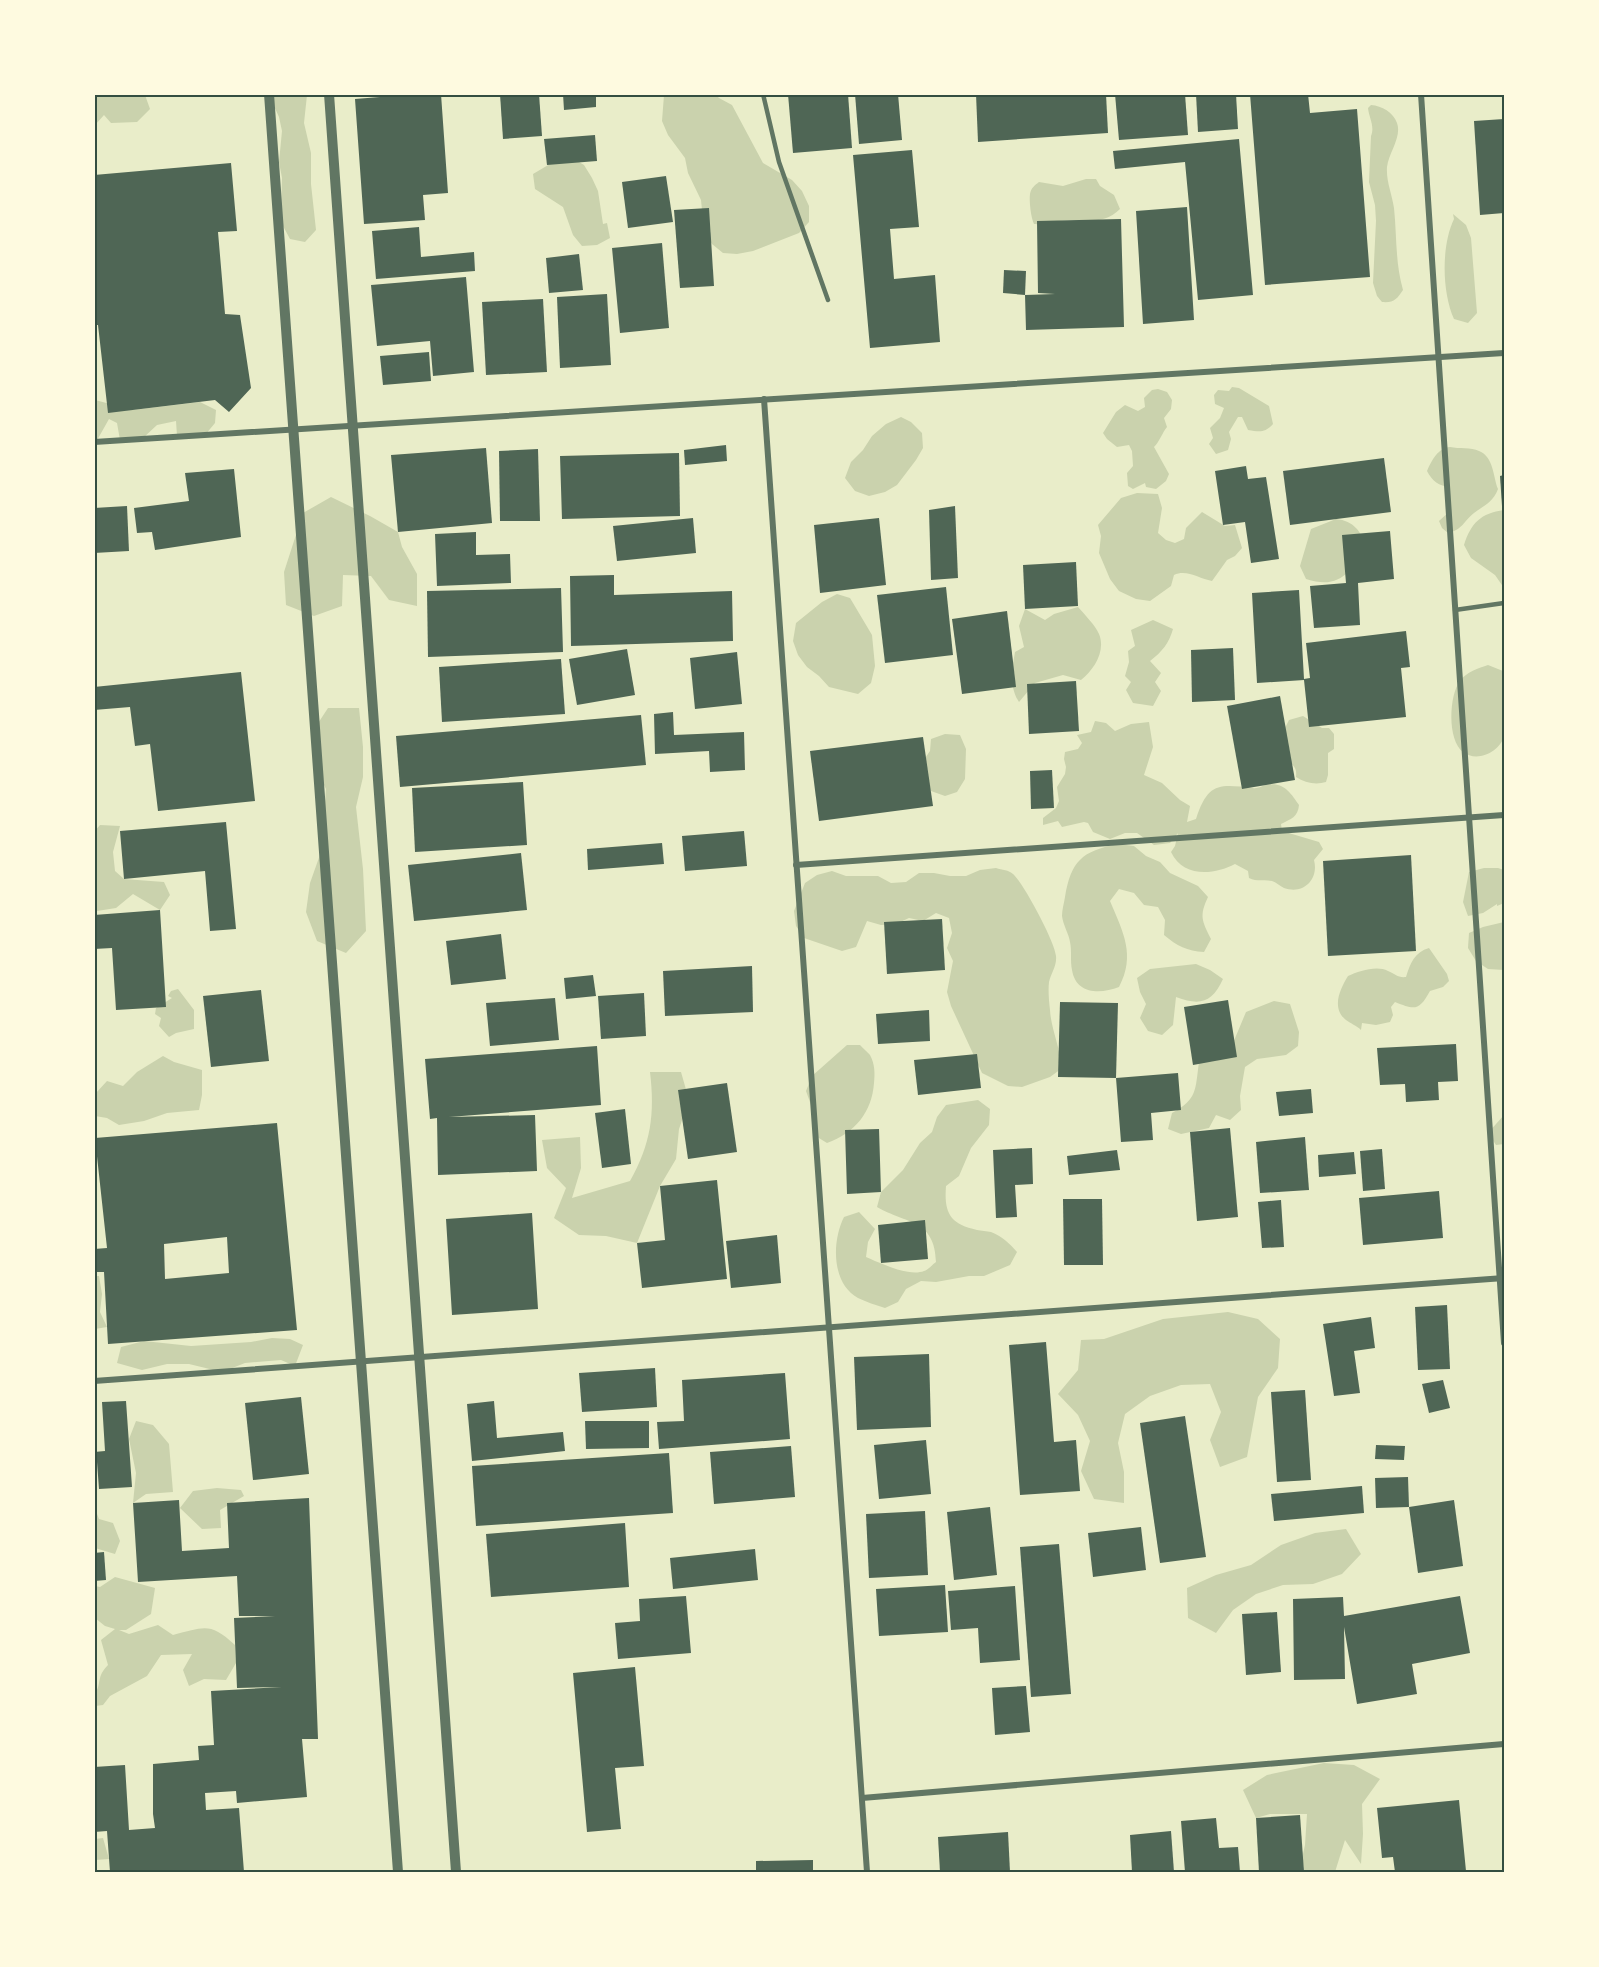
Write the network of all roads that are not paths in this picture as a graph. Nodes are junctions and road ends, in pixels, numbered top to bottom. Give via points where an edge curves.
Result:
1 (269, 94) edge
2 (328, 94) edge
3 (763, 94) edge
4 (1421, 94) edge
5 (828, 300) dead end
6 (1504, 353) edge
7 (1438, 356) junction
8 (764, 399) junction
9 (352, 426) junction
10 (293, 430) junction
11 (94, 442) edge
12 (1504, 603) edge
13 (1455, 610) junction
14 (1504, 815) edge
15 (1469, 817) junction
16 (796, 865) junction
17 (1502, 1278) edge
18 (829, 1328) junction
19 (1504, 1343) edge
20 (420, 1357) junction
21 (360, 1362) junction
22 (94, 1381) edge
23 (1504, 1744) edge
24 (862, 1798) junction
25 (398, 1872) edge
26 (456, 1872) edge
27 (867, 1872) edge

1 - 10 street
2 - 9 street
3 - 5 lane via 779,162
4 - 7 street
6 - 7 street
7 - 8 street
7 - 13 street
8 - 9 street
8 - 16 street
9 - 10 street
9 - 20 street
10 - 11 street
10 - 21 street
12 - 13 lane
13 - 15 street
14 - 15 street
15 - 16 street
15 - 17 street
16 - 18 street
17 - 18 street
17 - 19 street
18 - 20 street
18 - 24 street
20 - 21 street
20 - 26 street
21 - 22 street
21 - 25 street
23 - 24 street
24 - 27 street

